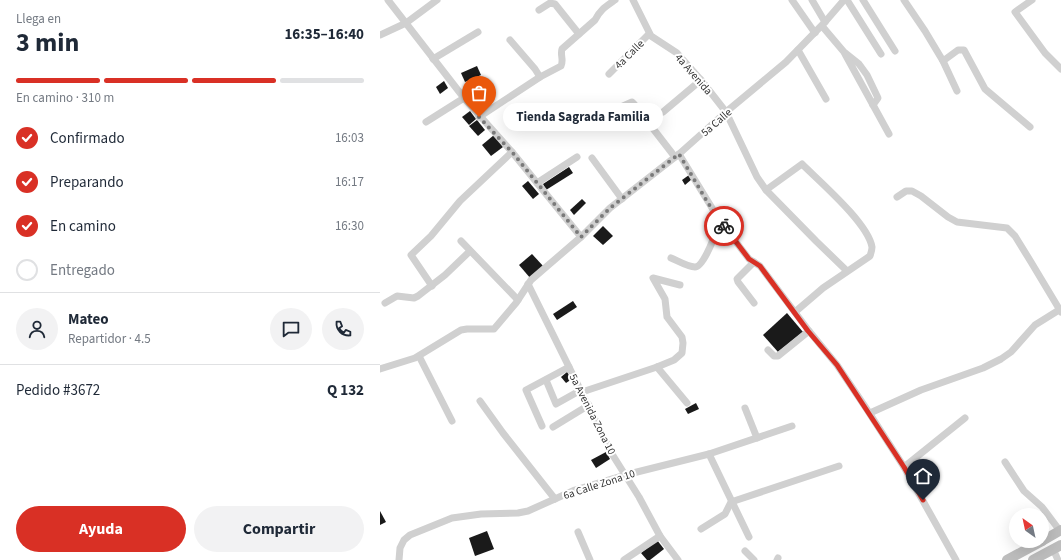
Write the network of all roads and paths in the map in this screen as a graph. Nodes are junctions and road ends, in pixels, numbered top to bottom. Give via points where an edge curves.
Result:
1 (388, 0) edge
2 (437, 0) edge
3 (615, 0) edge
4 (633, 0) edge
5 (792, 0) edge
6 (812, 0) edge
7 (844, 0) edge
8 (847, 0) edge
9 (863, 0) edge
10 (904, 0) edge
11 (1032, 0) edge
12 (538, 10) dead end
13 (406, 23) junction
14 (824, 24) junction
15 (478, 32) dead end
16 (815, 33) junction
17 (579, 34) junction
18 (649, 34) junction
19 (380, 35) edge
20 (510, 40) dead end
21 (798, 50) junction
22 (895, 51) dead end
23 (881, 54) dead end
24 (434, 59) junction
25 (943, 61) junction
26 (1061, 69) edge
27 (609, 74) dead end
28 (540, 77) junction
29 (701, 80) junction
30 (957, 91) dead end
31 (464, 98) junction
32 (826, 99) dead end
33 (623, 106) dead end
34 (663, 112) dead end
35 (726, 112) junction
36 (479, 117) junction
37 (426, 122) dead end
38 (1030, 128) dead end
39 (889, 134) dead end
40 (512, 152) junction
41 (677, 156) junction
42 (577, 157) dead end
43 (592, 158) dead end
44 (537, 183) junction
45 (766, 190) junction
46 (897, 197) dead end
47 (622, 199) junction
48 (720, 221) junction
49 (581, 237) junction
50 (461, 241) dead end
51 (470, 251) junction
52 (671, 258) dead end
53 (754, 262) junction
54 (847, 271) junction
55 (528, 284) junction
56 (680, 285) dead end
57 (432, 286) junction
58 (518, 300) junction
59 (385, 303) dead end
60 (754, 303) dead end
61 (1060, 311) edge
62 (795, 312) junction
63 (808, 331) junction
64 (768, 350) dead end
65 (419, 356) junction
66 (569, 367) junction
67 (657, 367) junction
68 (380, 369) edge
69 (546, 380) junction
70 (581, 391) junction
71 (480, 401) dead end
72 (688, 403) dead end
73 (589, 405) junction
74 (745, 408) dead end
75 (870, 413) junction
76 (965, 418) dead end
77 (452, 421) dead end
78 (542, 426) dead end
79 (792, 426) dead end
80 (553, 427) dead end
81 (757, 438) junction
82 (709, 454) junction
83 (1004, 462) dead end
84 (839, 466) dead end
85 (904, 467) junction
86 (624, 475) junction
87 (555, 499) junction
88 (731, 502) junction
89 (701, 529) dead end
90 (1060, 531) edge
91 (578, 532) dead end
92 (660, 536) junction
93 (749, 537) dead end
94 (1049, 537) edge
95 (1057, 547) edge
96 (1029, 548) edge
97 (745, 551) dead end
98 (399, 560) edge
99 (590, 560) edge
100 (624, 560) edge
101 (678, 560) edge
102 (754, 560) edge
103 (956, 560) edge
104 (1007, 560) edge
105 (1033, 560) edge
106 (1058, 560) edge

1 - 13 street
2 - 13 street
3 - 17 street via 600,11 595,20
4 - 18 street
5 - 16 street
6 - 14 street
7 - 14 street, 5a Calle
8 - 23 street
9 - 22 street
10 - 25 street
11 - 26 street via 1015,12 1040,48
12 - 17 street via 550,3 555,4
13 - 19 street
13 - 24 street
14 - 16 street, 5a Calle
14 - 39 street via 844,52 857,62 867,75 878,98 873,105
15 - 24 street
16 - 21 street, 5a Calle
17 - 28 street via 562,49 561,66
18 - 27 street, 4a Calle
18 - 29 street, 4a Avenida via 677,53
20 - 28 street
21 - 32 street
21 - 35 street, 5a Calle
24 - 31 street
25 - 30 street
25 - 38 street via 958,50 964,50 985,89
28 - 36 street
29 - 34 street
29 - 35 street, 4a Avenida
31 - 36 street
31 - 37 street
33 - 41 street via 632,102
35 - 41 street, 5a Calle
35 - 45 street, 4a Avenida via 757,177
36 - 40 street
40 - 44 street
40 - 57 street via 460,201 431,236 411,255
41 - 47 street, 5a Calle
41 - 48 street
42 - 44 street
43 - 47 street
44 - 49 street
45 - 54 street, 4a Avenida
45 - 54 street via 802,164 807,169 856,219 869,240 872,251 870,256
46 - 61 street via 906,191 912,191 957,222 1008,228
47 - 49 street, 5a Calle
48 - 52 street via 700,265 694,267
48 - 53 street
49 - 55 street, 5a Calle
50 - 51 street
51 - 57 street
51 - 58 street
53 - 60 street via 737,279
53 - 62 street via 760,266
54 - 62 street via 822,288
55 - 58 street, 5a Calle
55 - 66 street, 5a Avenida Zona 10
56 - 67 street via 653,278 665,299 667,317 680,334 683,343 679,356
57 - 59 street via 414,298 397,296
58 - 65 street, 5a Calle via 494,329 461,330
61 - 75 street via 1035,324 1002,360 921,390
62 - 63 street
63 - 64 street via 778,356 774,356
63 - 75 street via 837,365
65 - 68 street, 5a Calle
65 - 77 street
66 - 69 street
66 - 70 street, 5a Avenida Zona 10
67 - 70 street
67 - 72 street
69 - 70 street via 556,404
69 - 78 street via 526,390
70 - 73 street, 5a Avenida Zona 10
71 - 87 street
73 - 80 street
73 - 86 street, 5a Avenida Zona 10
74 - 81 street
75 - 85 street
76 - 85 street
79 - 81 street, 6a Calle Zona 10
81 - 82 street, 6a Calle Zona 10
82 - 86 street, 6a Calle Zona 10
82 - 88 street
83 - 90 street via 1024,491 1042,507
84 - 88 street
85 - 103 street
86 - 87 street, 6a Calle Zona 10
86 - 92 street, 5a Avenida Zona 10
87 - 98 street, 6a Calle Zona 10 via 537,508 518,513 452,518 410,535 400,548
88 - 89 street via 725,514
88 - 93 street
90 - 94 street
91 - 99 street
92 - 100 street
92 - 101 street, 5a Avenida Zona 10
95 - 105 street
95 - 106 street
96 - 104 street
97 - 102 street

